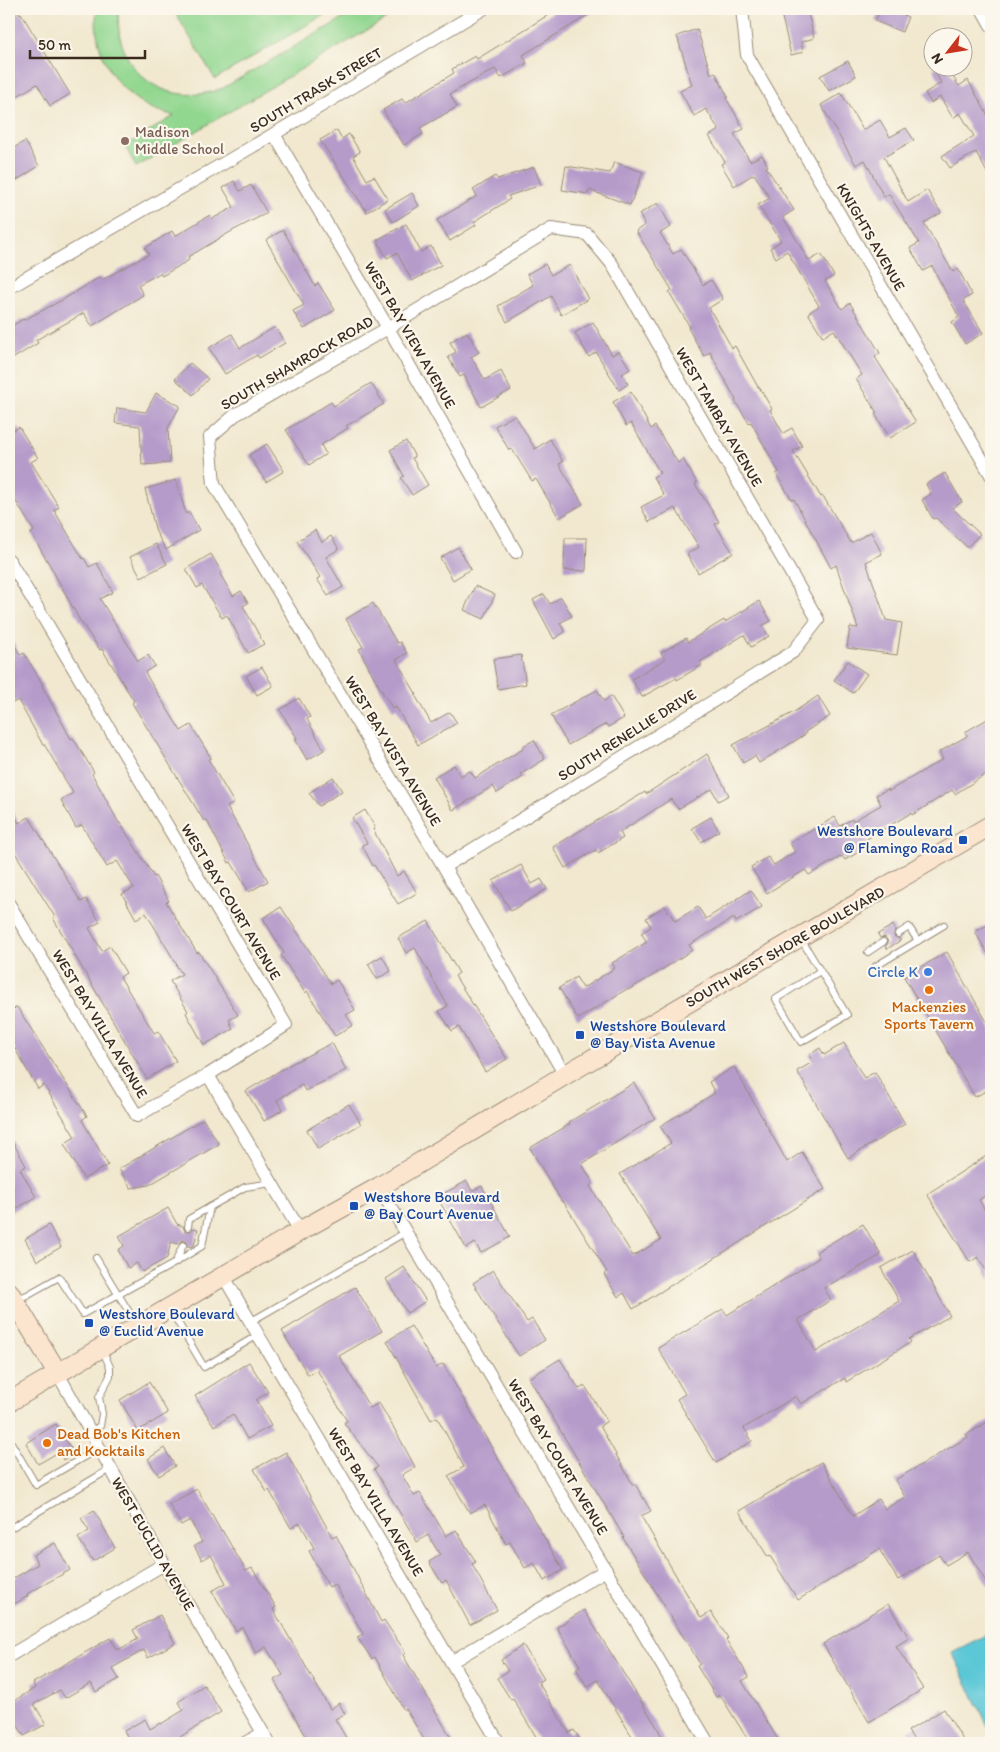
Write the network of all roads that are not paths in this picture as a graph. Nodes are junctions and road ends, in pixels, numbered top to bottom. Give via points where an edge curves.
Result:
1 (482, 9) edge
2 (742, 9) edge
3 (982, 9) edge
4 (991, 25) edge
5 (274, 134) junction
6 (586, 234) joint
7 (9, 288) edge
8 (388, 328) junction
9 (210, 438) joint
10 (991, 475) edge
11 (516, 552) dead end
12 (9, 560) edge
13 (818, 620) joint
14 (991, 826) edge
15 (444, 868) junction
16 (9, 904) edge
17 (944, 925) dead end
18 (898, 934) dead end
19 (800, 938) junction
20 (918, 941) junction
21 (883, 942) dead end
22 (868, 952) dead end
23 (876, 966) dead end
24 (820, 971) junction
25 (208, 1075) junction
26 (566, 1076) junction
27 (272, 1183) junction
28 (379, 1187) junction
29 (210, 1207) junction
30 (188, 1227) dead end
31 (300, 1231) junction
32 (406, 1232) junction
33 (183, 1245) dead end
34 (96, 1258) dead end
35 (175, 1263) junction
36 (224, 1277) junction
37 (118, 1294) junction
38 (10, 1298) edge
39 (170, 1308) junction
40 (250, 1322) junction
41 (138, 1326) junction
42 (258, 1335) junction
43 (101, 1347) junction
44 (57, 1372) junction
45 (9, 1402) edge
46 (90, 1432) junction
47 (9, 1439) edge
48 (99, 1448) junction
49 (110, 1468) junction
50 (9, 1529) edge
51 (164, 1564) junction
52 (606, 1570) junction
53 (9, 1656) edge
54 (452, 1662) junction
55 (266, 1738) edge
56 (245, 1743) edge
57 (499, 1743) edge
58 (708, 1743) edge

1 - 5 street, SOUTH TRASK STREET
2 - 10 street, KNIGHTS AVENUE via 747,55
3 - 4 street
5 - 7 street, SOUTH TRASK STREET
5 - 8 street, WEST BAY VIEW AVENUE
6 - 8 street, SOUTH SHAMROCK ROAD via 551,229
6 - 13 street, WEST TAMBAY AVENUE via 612,264
8 - 9 street, SOUTH SHAMROCK ROAD via 234,415
8 - 11 street, WEST BAY VIEW AVENUE
9 - 15 street, WEST BAY VISTA AVENUE via 214,484
12 - 25 street, WEST BAY COURT AVENUE via 286,1026
13 - 15 street, SOUTH RENELLIE DRIVE via 793,652
14 - 19 street, SOUTH WEST SHORE BOULEVARD
15 - 26 street, WEST BAY VISTA AVENUE
16 - 25 street, WEST BAY VILLA AVENUE via 137,1116
17 - 20 lane
18 - 20 lane via 909,927
19 - 24 lane
19 - 26 street, SOUTH WEST SHORE BOULEVARD
20 - 23 lane
21 - 22 lane
24 - 24 lane via 846,1015 801,1042 776,999
25 - 27 street
26 - 28 street, SOUTH WEST SHORE BOULEVARD
27 - 29 lane via 245,1187
27 - 31 street
28 - 31 street, SOUTH WEST SHORE BOULEVARD
28 - 32 street, WEST BAY COURT AVENUE
29 - 30 lane via 189,1219
29 - 35 lane via 202,1246
31 - 36 street, SOUTH WEST SHORE BOULEVARD
32 - 40 lane
32 - 52 street, WEST BAY COURT AVENUE
33 - 35 lane
34 - 37 lane
35 - 37 lane
36 - 39 street, SOUTH WEST SHORE BOULEVARD
36 - 40 street, WEST BAY VILLA AVENUE
37 - 38 lane via 83,1314 59,1277 27,1295
37 - 41 lane
38 - 44 street, WEST EUCLID AVENUE
39 - 41 street, SOUTH WEST SHORE BOULEVARD
39 - 42 lane via 204,1367
40 - 42 street, WEST BAY VILLA AVENUE
41 - 43 street, SOUTH WEST SHORE BOULEVARD
42 - 54 street, WEST BAY VILLA AVENUE
43 - 44 street, SOUTH WEST SHORE BOULEVARD
43 - 46 lane via 110,1367 110,1376 99,1397 100,1426
44 - 45 street, SOUTH WEST SHORE BOULEVARD
44 - 46 street, WEST EUCLID AVENUE
46 - 48 street, WEST EUCLID AVENUE
47 - 48 lane via 36,1486
48 - 49 street, WEST EUCLID AVENUE
49 - 50 lane
49 - 51 street, WEST EUCLID AVENUE
51 - 53 street
51 - 55 street, WEST EUCLID AVENUE
52 - 54 street
52 - 58 street, WEST BAY COURT AVENUE
54 - 57 street, WEST BAY VILLA AVENUE
55 - 56 street

